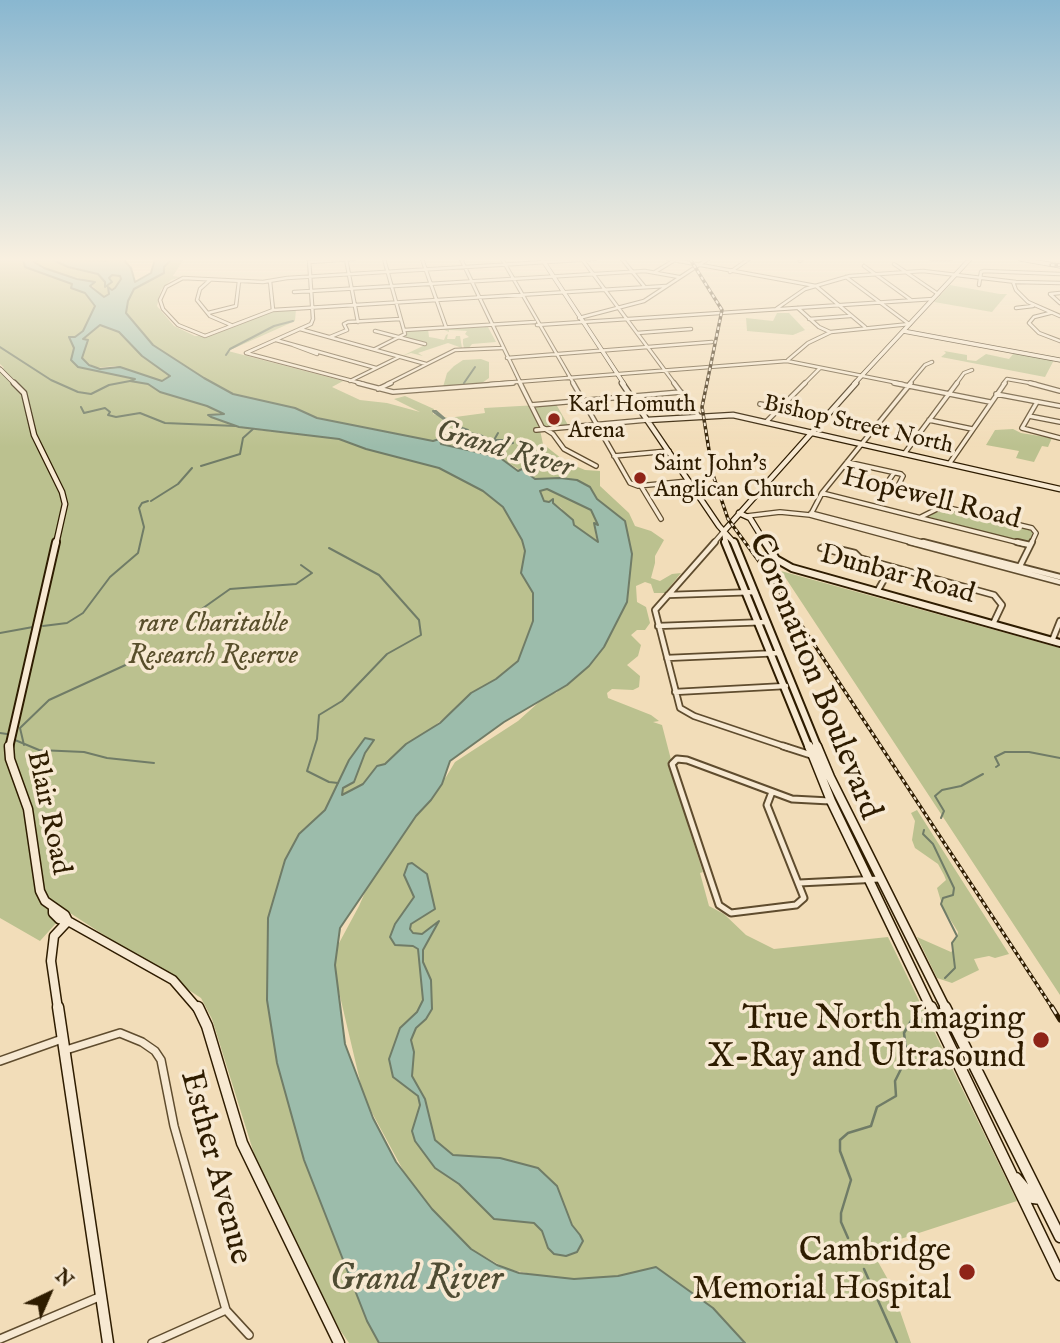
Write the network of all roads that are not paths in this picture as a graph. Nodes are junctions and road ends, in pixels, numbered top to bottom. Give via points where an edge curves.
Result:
1 (174, 322) edge
2 (224, 322) edge
3 (243, 322) edge
4 (354, 322) edge
5 (401, 322) edge
6 (444, 322) edge
7 (489, 322) edge
8 (602, 322) edge
9 (628, 322) edge
10 (685, 322) edge
11 (813, 322) edge
12 (859, 322) edge
13 (907, 322) edge
14 (912, 322) edge
15 (1030, 322) edge
16 (583, 323) junction
17 (311, 324) joint
18 (536, 324) junction
19 (910, 324) junction
20 (491, 325) junction
21 (232, 326) junction
22 (446, 327) junction
23 (865, 327) junction
24 (299, 329) junction
25 (404, 330) junction
26 (375, 331) dead end
27 (903, 331) junction
28 (831, 332) junction
29 (636, 333) junction
30 (316, 334) junction
31 (399, 337) junction
32 (330, 338) junction
33 (1060, 339) edge
34 (275, 340) junction
35 (712, 342) dead end
36 (425, 344) dead end
37 (647, 347) junction
38 (502, 348) junction
39 (373, 349) junction
40 (601, 351) junction
41 (555, 354) junction
42 (399, 357) junction
43 (507, 358) junction
44 (1060, 360) edge
45 (787, 361) junction
46 (932, 362) dead end
47 (427, 364) junction
48 (821, 367) junction
49 (376, 368) junction
50 (0, 369) edge
51 (665, 370) junction
52 (972, 370) dead end
53 (616, 374) junction
54 (863, 376) junction
55 (569, 378) junction
56 (349, 382) junction
57 (520, 382) junction
58 (1060, 383) edge
59 (908, 385) junction
60 (378, 390) junction
61 (1055, 390) junction
62 (1060, 391) edge
63 (681, 392) junction
64 (948, 393) junction
65 (995, 394) junction
66 (632, 396) junction
67 (582, 401) junction
68 (990, 402) junction
69 (1037, 402) junction
70 (760, 404) dead end
71 (531, 405) junction
72 (1060, 407) edge
73 (780, 408) junction
74 (698, 415) junction
75 (1029, 416) junction
76 (647, 420) junction
77 (929, 420) junction
78 (766, 422) junction
79 (1060, 422) edge
80 (595, 424) junction
81 (545, 429) junction
82 (972, 429) junction
83 (536, 430) dead end
84 (811, 433) junction
85 (1060, 438) edge
86 (861, 444) junction
87 (669, 451) junction
88 (904, 454) junction
89 (614, 456) junction
90 (847, 461) junction
91 (949, 464) junction
92 (596, 466) dead end
93 (894, 473) junction
94 (689, 481) junction
95 (641, 486) junction
96 (1060, 489) edge
97 (822, 493) junction
98 (739, 513) junction
99 (810, 514) junction
100 (747, 516) junction
101 (921, 517) junction
102 (661, 519) dead end
103 (724, 531) junction
104 (715, 541) junction
105 (725, 541) junction
106 (1030, 545) junction
107 (860, 558) junction
108 (737, 561) junction
109 (891, 567) junction
110 (1019, 569) junction
111 (1060, 580) edge
112 (877, 592) junction
113 (751, 593) junction
114 (667, 595) junction
115 (1060, 621) edge
116 (758, 622) junction
117 (767, 622) junction
118 (993, 624) junction
119 (658, 626) junction
120 (1052, 641) junction
121 (1060, 643) edge
122 (771, 653) junction
123 (780, 653) junction
124 (667, 658) junction
125 (784, 686) junction
126 (794, 687) junction
127 (675, 692) junction
128 (804, 710) junction
129 (794, 711) junction
130 (812, 756) junction
131 (822, 757) junction
132 (772, 792) junction
133 (842, 799) junction
134 (831, 800) junction
135 (868, 879) junction
136 (880, 879) junction
137 (799, 883) junction
138 (68, 921) junction
139 (921, 960) junction
140 (909, 961) junction
141 (64, 1039) junction
142 (66, 1050) junction
143 (0, 1061) edge
144 (1012, 1175) junction
145 (1041, 1199) junction
146 (1060, 1237) edge
147 (1060, 1275) edge
148 (102, 1296) junction
149 (226, 1310) junction
150 (249, 1335) dead end
151 (0, 1339) edge
152 (108, 1343) edge
153 (152, 1343) edge
154 (339, 1343) edge

1 - 21 street via 205,336
2 - 21 street
3 - 21 street
4 - 32 street
5 - 25 street
6 - 22 street
7 - 20 street
8 - 16 street
9 - 29 street
10 - 29 street via 691,329
11 - 28 street
12 - 23 street
13 - 19 street
14 - 19 main road
15 - 33 street via 1034,330
16 - 18 street
16 - 40 main road
17 - 24 street
17 - 30 street
18 - 20 street
18 - 41 street
19 - 23 street
19 - 27 main road
20 - 22 street
20 - 38 street
22 - 25 street
23 - 28 street
24 - 30 street
24 - 34 street
25 - 31 street
26 - 31 street
27 - 44 main road
27 - 54 main road
28 - 45 street
29 - 37 street
30 - 32 street
31 - 36 street
31 - 39 street
32 - 39 street
34 - 49 street
34 - 56 street via 246,353
35 - 37 street
37 - 40 street
37 - 51 street
38 - 43 street
38 - 47 street via 456,350
39 - 42 street
40 - 41 street
40 - 53 main road
41 - 43 street
41 - 55 street
42 - 47 street
42 - 49 street
43 - 57 street
45 - 48 street
45 - 51 street
46 - 59 street
47 - 60 street
48 - 54 street
48 - 73 street
49 - 56 street
50 - 138 main road, Blair Road via 24,394 34,435 65,503 9,746 28,809 40,891 52,913
51 - 53 street
51 - 63 street
52 - 64 street
53 - 55 street
53 - 66 main road
54 - 59 street
54 - 84 main road
55 - 57 street
55 - 67 street
56 - 60 street
57 - 60 street
57 - 71 street
58 - 61 street
59 - 64 street
59 - 86 street
61 - 62 street
61 - 65 street via 1010,379
63 - 66 street
63 - 74 street
64 - 68 street
64 - 77 street
65 - 68 street
65 - 69 street
66 - 67 street
66 - 76 main road
67 - 71 street
67 - 80 street
68 - 82 street
69 - 72 street
69 - 75 street
70 - 73 street
71 - 81 street
73 - 78 street
74 - 76 main road, Bishop Street North
74 - 78 main road, Bishop Street North via 726,414
75 - 79 street
75 - 85 street via 1023,430
76 - 80 street
76 - 87 main road
77 - 82 street
77 - 88 street
78 - 84 main road, Bishop Street North
80 - 81 street
80 - 89 street
81 - 83 street
81 - 92 street via 564,449
82 - 91 street
84 - 86 main road, Bishop Street North
84 - 98 main road
86 - 88 main road, Bishop Street North
86 - 90 street
87 - 89 street
87 - 94 main road
88 - 91 main road, Bishop Street North
89 - 95 street via 630,483
90 - 93 street
90 - 97 street
91 - 96 main road, Bishop Street North
93 - 93 street via 887,483 893,487 904,477
94 - 95 street
94 - 103 main road
95 - 102 street
97 - 99 street
97 - 101 street, Hopewell Road
98 - 100 main road
98 - 103 main road
99 - 100 street
99 - 110 street
100 - 112 main road, Dunbar Road via 782,564
101 - 106 street, Hopewell Road
101 - 106 street via 950,508 1026,526 1036,531
103 - 104 street
103 - 105 main road, Coronation Boulevard
103 - 108 main road, Coronation Boulevard via 734,542
104 - 105 street
104 - 114 street
105 - 108 main road, Coronation Boulevard
106 - 110 street
107 - 107 street via 855,553 821,547 824,550
107 - 109 street
108 - 113 main road, Coronation Boulevard
109 - 112 street
109 - 118 street via 998,598 1002,605
110 - 111 street
112 - 118 main road, Dunbar Road
113 - 114 street
113 - 116 main road, Coronation Boulevard
113 - 117 main road, Coronation Boulevard
114 - 119 street via 655,610
115 - 120 street
116 - 117 street
116 - 119 street
116 - 122 main road, Coronation Boulevard
117 - 123 main road, Coronation Boulevard
118 - 120 main road, Dunbar Road
119 - 124 street
120 - 121 main road, Dunbar Road
122 - 123 street
122 - 124 street
122 - 125 main road, Coronation Boulevard
123 - 126 main road, Coronation Boulevard
124 - 127 street
125 - 126 street
125 - 127 street
125 - 129 main road, Coronation Boulevard
126 - 128 main road, Coronation Boulevard
127 - 130 street via 680,708 694,716
128 - 129 main road
128 - 131 main road, Coronation Boulevard
129 - 130 main road, Coronation Boulevard
130 - 131 street
130 - 134 main road, Coronation Boulevard
131 - 133 main road, Coronation Boulevard
132 - 134 street via 802,801
132 - 137 street via 767,805
132 - 137 street via 687,760 677,759 672,764 719,905 738,913 796,905 804,898
133 - 134 street
133 - 136 main road, Coronation Boulevard
134 - 135 main road, Coronation Boulevard
135 - 136 street
135 - 137 street
135 - 140 main road, Coronation Boulevard
136 - 139 main road, Coronation Boulevard
138 - 141 main road via 54,936 51,953
138 - 154 main road, Blair Road via 173,980 189,995 207,1026 242,1143
139 - 140 main road
139 - 145 main road, Coronation Boulevard
140 - 144 main road, Coronation Boulevard
141 - 142 main road
141 - 143 street
142 - 148 main road
142 - 149 street, Esther Avenue via 120,1033 142,1042 161,1060 174,1126
144 - 145 main road via 1033,1198
144 - 147 main road, Coronation Boulevard
145 - 146 main road, Coronation Boulevard
148 - 151 street
148 - 152 main road
149 - 150 street, Esther Avenue
149 - 153 street, Esther Avenue

